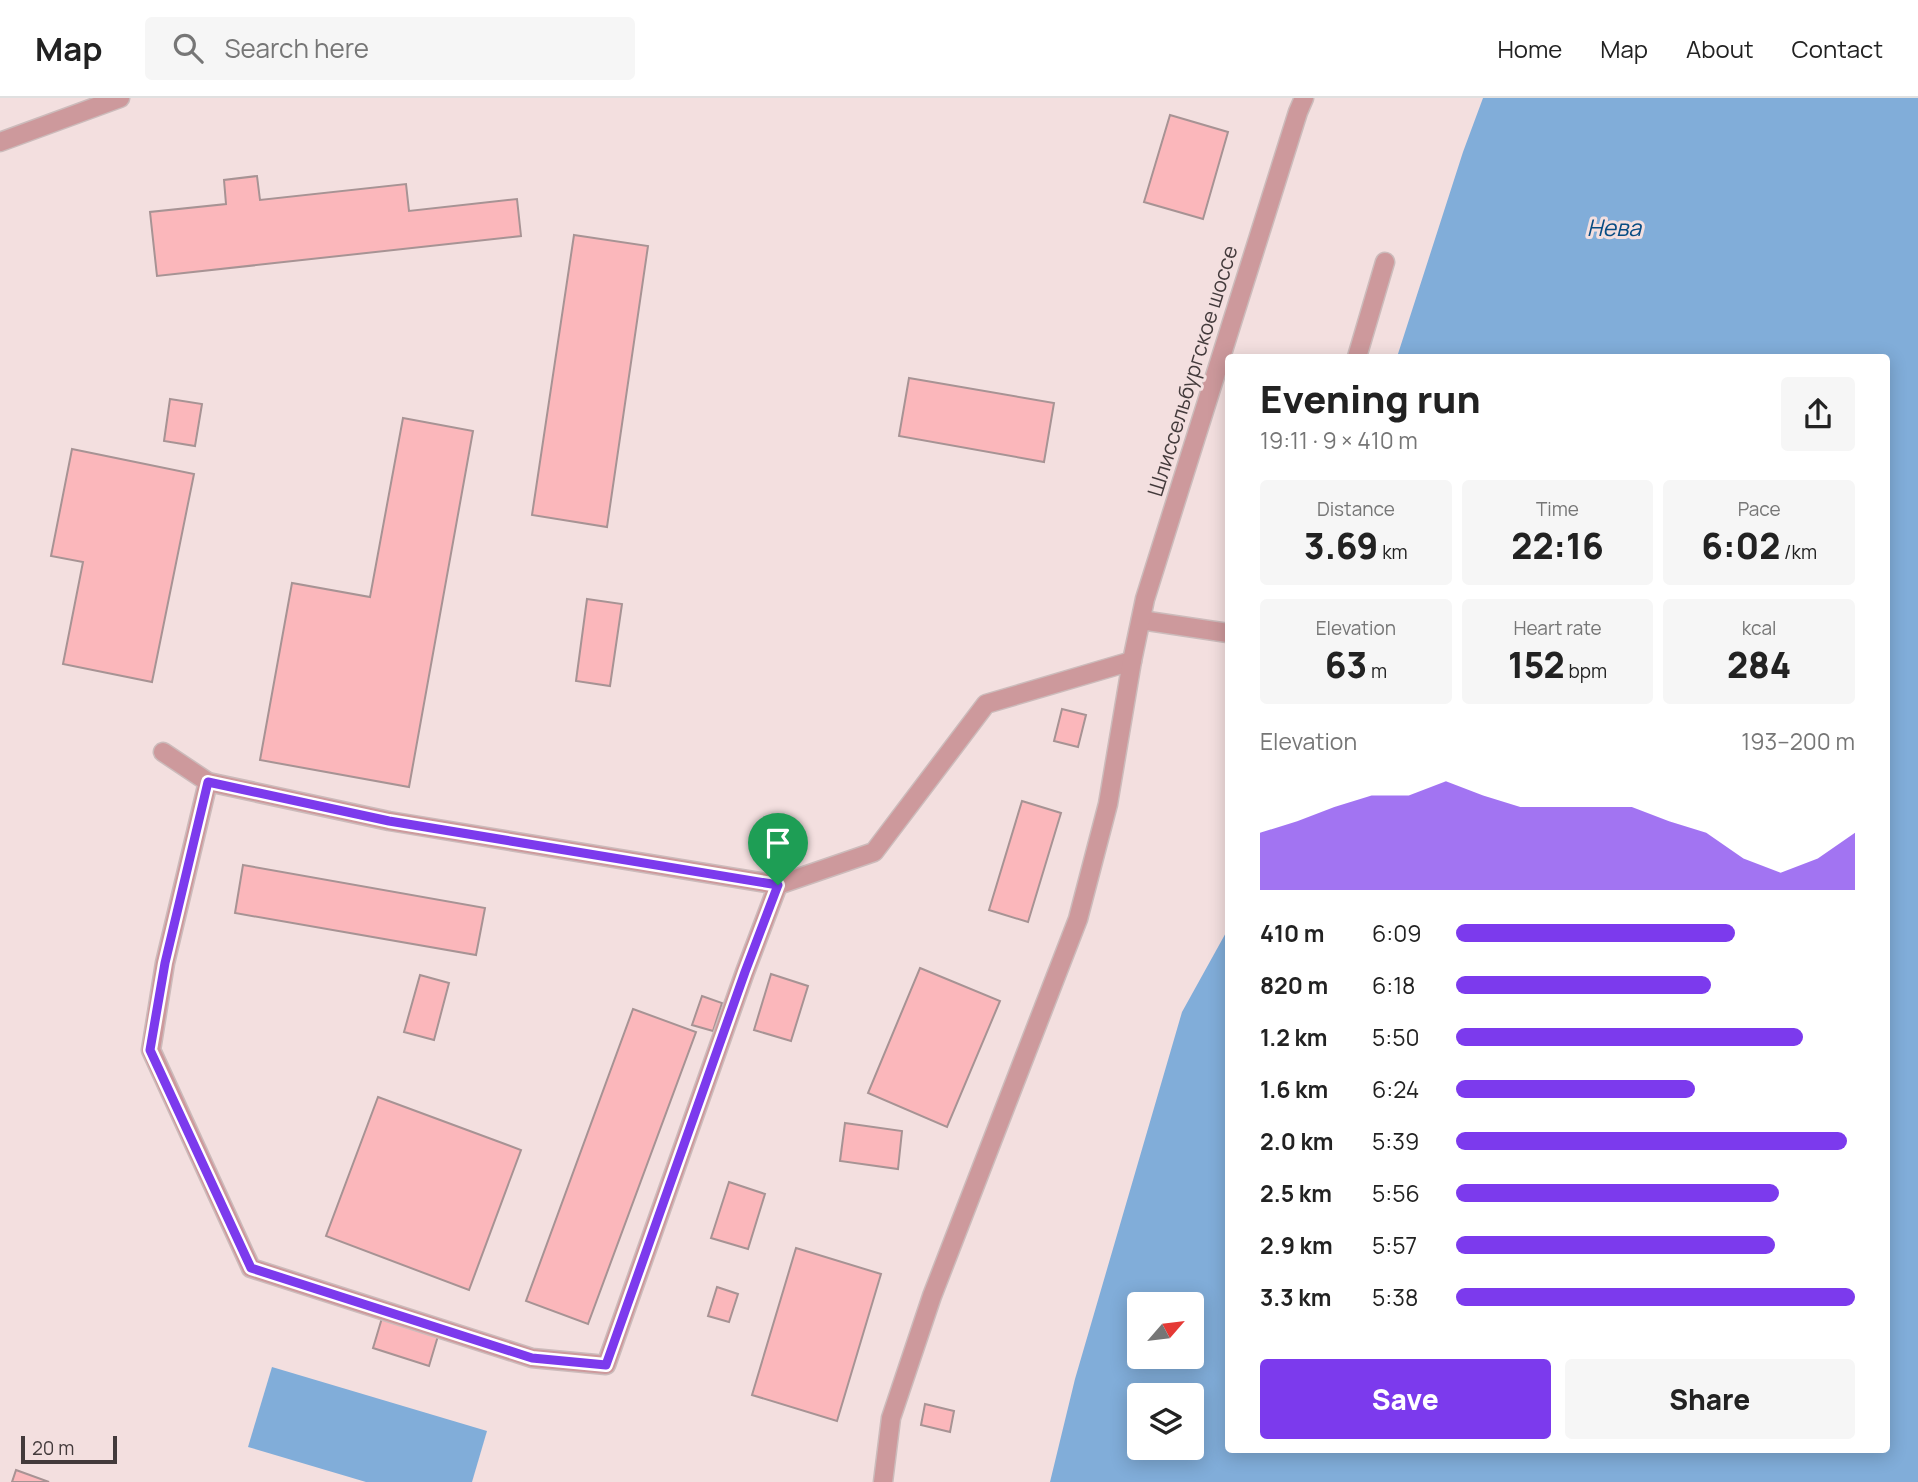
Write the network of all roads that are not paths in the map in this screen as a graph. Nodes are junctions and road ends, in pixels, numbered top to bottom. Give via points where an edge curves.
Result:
1 (121, 98) edge
2 (1304, 98) edge
3 (0, 142) edge
4 (1385, 262) dead end
5 (1358, 354) edge
6 (1141, 620) junction
7 (1225, 633) edge
8 (1132, 661) junction
9 (163, 752) dead end
10 (208, 782) junction
11 (778, 885) junction
12 (883, 1482) edge

1 - 3 street
2 - 6 street, Шлиссельбургское шоссе
4 - 5 street
6 - 7 street
6 - 8 street, Шлиссельбургское шоссе
8 - 11 street via 986,704 874,852
8 - 12 street, Шлиссельбургское шоссе via 1108,804 1078,919 932,1296 891,1418
9 - 10 street
10 - 11 street via 389,821
10 - 11 street via 165,963 150,1050 251,1268 532,1358 606,1365

